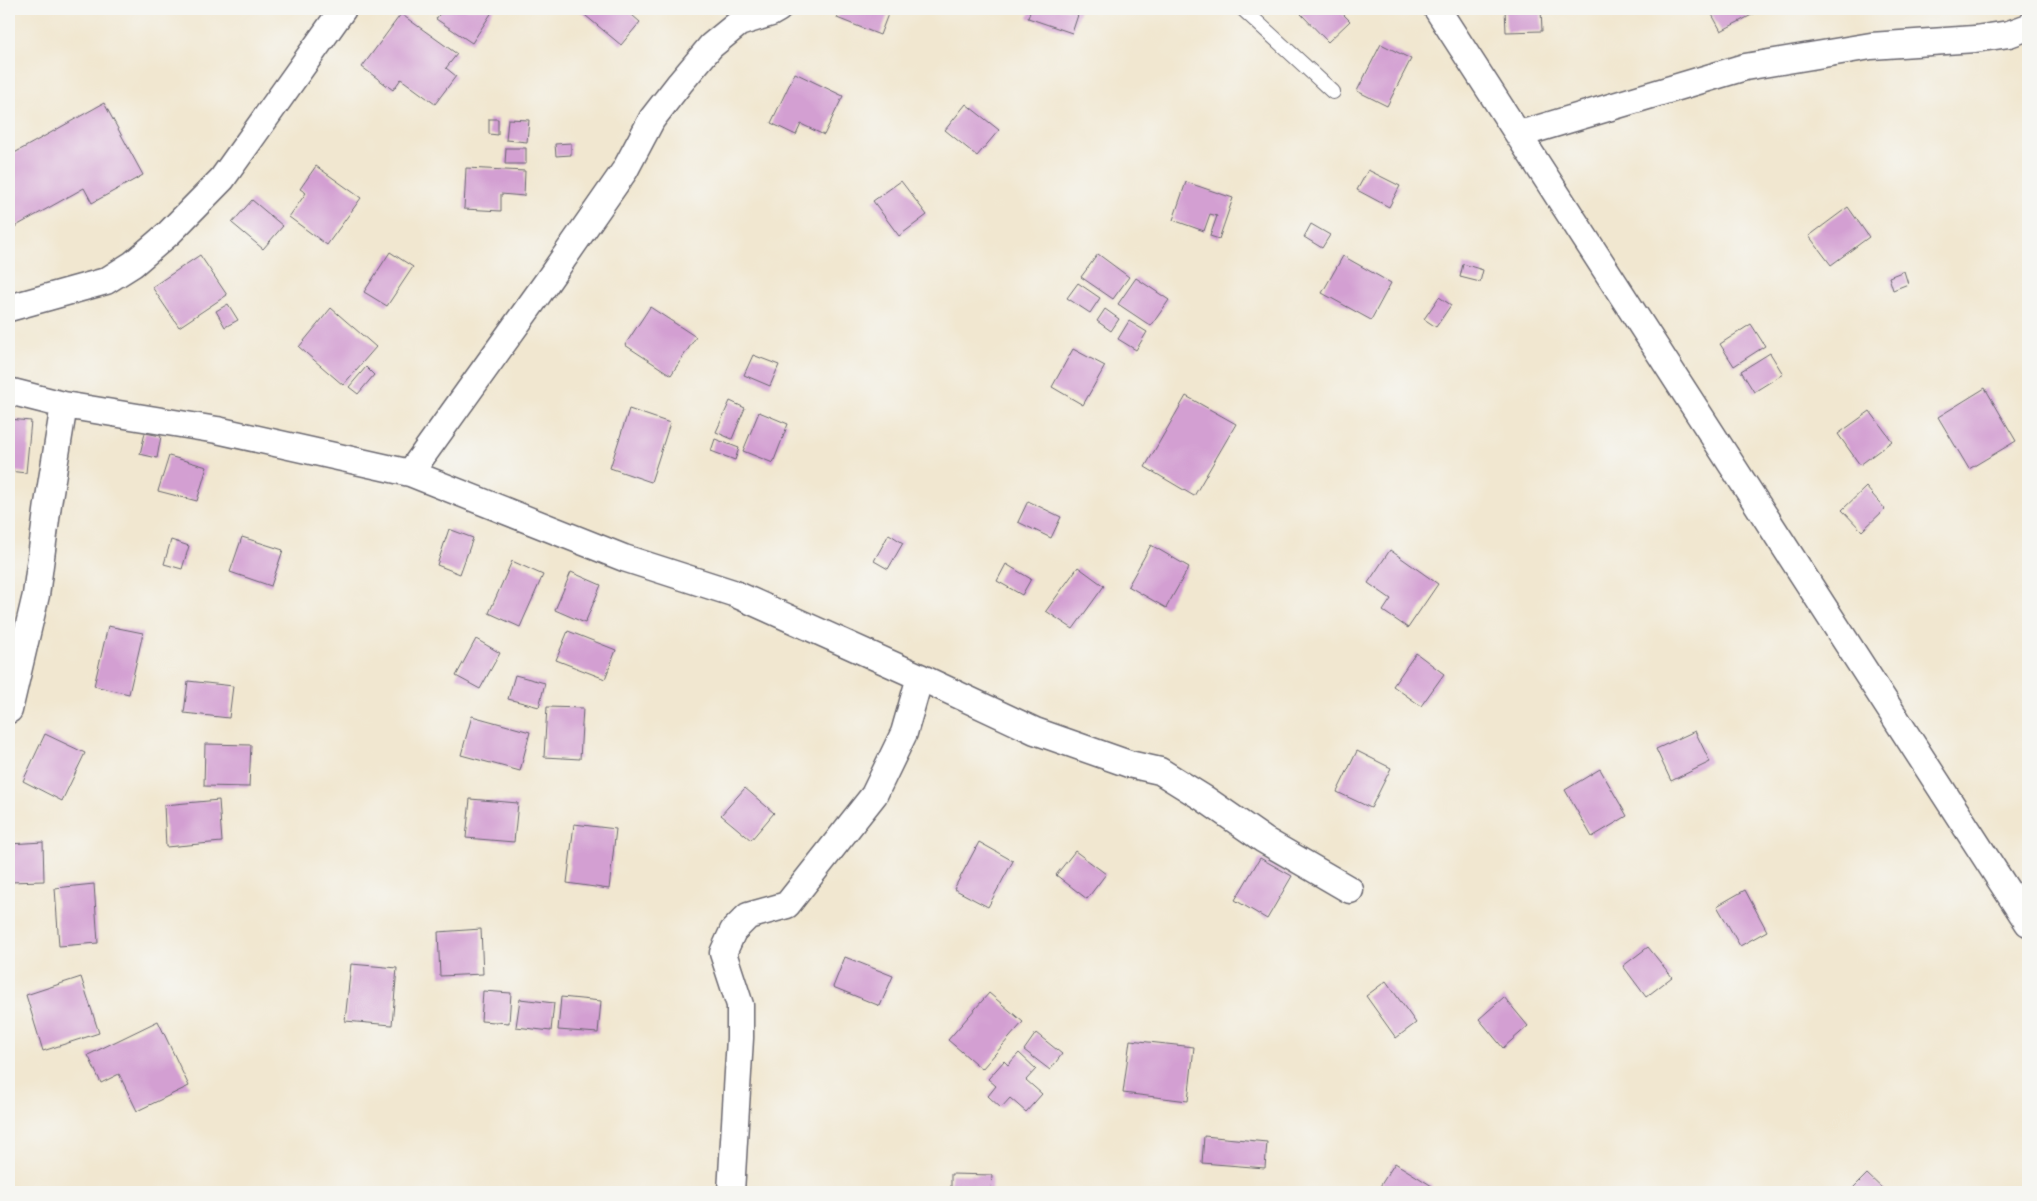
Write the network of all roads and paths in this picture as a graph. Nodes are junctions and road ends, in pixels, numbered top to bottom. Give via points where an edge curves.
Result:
1 (343, 9) edge
2 (778, 9) edge
3 (1243, 9) edge
4 (1437, 9) edge
5 (2028, 28) edge
6 (1333, 92) dead end
7 (1520, 134) junction
8 (9, 308) edge
9 (9, 391) edge
10 (64, 405) junction
11 (410, 473) junction
12 (920, 677) junction
13 (9, 710) edge
14 (1350, 890) dead end
15 (2028, 923) edge
16 (732, 1192) edge

1 - 8 street via 222,179 169,233 133,264 106,281
2 - 11 street via 738,23 711,46 680,82 652,119 619,178
3 - 6 lane
4 - 7 street
5 - 7 street via 1975,39 1871,46 1745,67
7 - 15 street
9 - 10 street
10 - 11 street via 217,430
10 - 13 street via 36,595
11 - 12 street via 624,558 733,593
12 - 14 street via 1035,731 1160,772 1264,840
12 - 16 street via 904,733 874,795 787,905 748,916 733,930 722,953 740,1005

